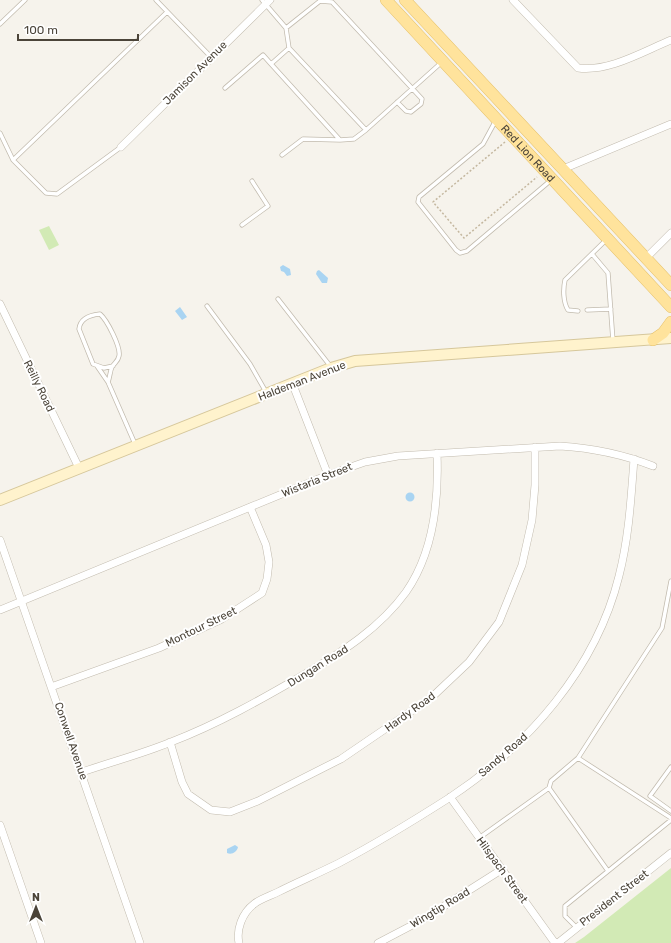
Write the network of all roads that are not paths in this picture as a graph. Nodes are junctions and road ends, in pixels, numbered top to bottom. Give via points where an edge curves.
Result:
1 (25, 0) edge
2 (156, 0) edge
3 (386, 0) edge
4 (405, 0) edge
5 (513, 0) edge
6 (266, 1) edge
7 (167, 12) junction
8 (0, 24) edge
9 (286, 28) junction
10 (671, 40) edge
11 (289, 48) junction
12 (211, 57) junction
13 (443, 61) junction
14 (271, 64) junction
15 (225, 88) dead end
16 (412, 89) junction
17 (397, 102) junction
18 (497, 119) junction
19 (671, 124) edge
20 (366, 130) junction
21 (0, 133) edge
22 (340, 140) junction
23 (121, 147) joint
24 (282, 155) dead end
25 (13, 160) junction
26 (562, 169) junction
27 (552, 179) junction
28 (252, 181) dead end
29 (242, 225) dead end
30 (671, 233) edge
31 (607, 239) junction
32 (592, 254) junction
33 (646, 258) junction
34 (671, 285) edge
35 (278, 299) dead end
36 (0, 304) edge
37 (207, 306) dead end
38 (670, 308) edge
39 (611, 309) junction
40 (588, 310) dead end
41 (578, 311) dead end
42 (671, 322) edge
43 (671, 338) edge
44 (653, 340) junction
45 (613, 342) junction
46 (97, 366) junction
47 (113, 366) junction
48 (331, 368) junction
49 (108, 382) junction
50 (293, 385) junction
51 (268, 394) junction
52 (135, 446) junction
53 (535, 447) junction
54 (437, 453) junction
55 (634, 459) junction
56 (653, 466) dead end
57 (79, 468) junction
58 (328, 475) junction
59 (0, 500) edge
60 (250, 507) junction
61 (0, 540) edge
62 (671, 581) edge
63 (22, 601) junction
64 (0, 610) edge
65 (51, 687) junction
66 (170, 742) junction
67 (578, 758) junction
68 (671, 767) edge
69 (82, 772) junction
70 (549, 788) junction
71 (650, 796) junction
72 (450, 797) junction
73 (646, 802) junction
74 (671, 811) edge
75 (671, 819) edge
76 (0, 825) edge
77 (479, 838) junction
78 (671, 853) edge
79 (501, 870) junction
80 (608, 871) junction
81 (577, 928) junction
82 (41, 943) edge
83 (140, 943) edge
84 (239, 943) edge
85 (378, 943) edge
86 (556, 943) edge

1 - 8 lane
2 - 7 lane
3 - 13 main road, Red Lion Road
4 - 26 main road, Red Lion Road
5 - 10 street via 578,68 608,66
6 - 9 lane
6 - 12 street, Jamison Avenue
7 - 12 lane
7 - 25 lane
9 - 11 lane
9 - 16 lane via 320,1 332,2
11 - 14 lane
11 - 20 lane
12 - 23 street, Jamison Avenue
13 - 16 lane
13 - 18 main road, Red Lion Road
14 - 15 lane via 263,55
14 - 22 lane
16 - 17 lane
16 - 17 lane via 422,99 421,104 411,112 406,111
17 - 20 lane
18 - 27 main road, Red Lion Road
18 - 27 lane via 483,144 419,197 418,202 456,250 460,253 467,251
19 - 26 street
20 - 22 lane via 354,139
21 - 25 lane
22 - 24 lane via 303,139
23 - 25 lane via 57,194 46,193
26 - 33 main road, Red Lion Road
27 - 31 main road, Red Lion Road
28 - 29 lane via 268,206
30 - 33 street
31 - 32 lane
31 - 38 main road, Red Lion Road
32 - 39 lane via 608,273
32 - 41 lane via 566,280 564,286 568,310
33 - 34 main road, Red Lion Road
35 - 48 lane
36 - 57 street, Reilly Road
37 - 51 lane via 250,364
39 - 40 lane
39 - 45 lane
42 - 44 main road via 663,333
43 - 44 main road, Haldeman Avenue
44 - 45 main road, Haldeman Avenue
45 - 48 main road, Haldeman Avenue via 371,359
46 - 47 lane
46 - 47 lane via 93,364 79,329 82,320 100,314 105,318 119,349 117,362
46 - 49 lane
47 - 49 lane
48 - 50 main road, Haldeman Avenue
49 - 52 lane
50 - 51 main road, Haldeman Avenue
50 - 58 street
51 - 52 main road, Haldeman Avenue
52 - 57 main road, Haldeman Avenue
53 - 54 street, Wistaria Street
53 - 55 street, Wistaria Street via 581,447
53 - 66 street, Hardy Road via 532,520 522,565 499,622 469,662 432,697 340,759 258,801 230,812 211,810 188,794
54 - 58 street, Wistaria Street via 377,459
54 - 66 street, Dungan Road via 437,506 426,547 406,592 376,625 345,650 272,694 230,716
55 - 56 street, Wistaria Street
55 - 72 street, Sandy Road via 630,520 619,576 605,620 591,647 555,704 526,736 489,770
57 - 59 main road, Haldeman Avenue
58 - 60 street, Wistaria Street
60 - 63 street, Wistaria Street
60 - 65 street, Montour Street via 266,545 269,562 268,579 262,593 222,618 159,648
61 - 63 street, Conwell Avenue
62 - 67 lane via 662,628
63 - 64 street, Wistaria Street
63 - 65 street, Conwell Avenue
65 - 69 street, Conwell Avenue
66 - 69 street, Dungan Road
67 - 70 lane via 551,781
67 - 73 lane
68 - 71 lane
69 - 83 street, Conwell Avenue
70 - 77 lane
70 - 80 lane
71 - 73 lane
71 - 74 lane
72 - 77 street, Hilspach Street
72 - 84 street, Sandy Road via 396,832 254,904 243,917 238,931
73 - 75 lane
75 - 80 lane
76 - 82 street
77 - 79 street, Hilspach Street
78 - 81 street, President Street
79 - 85 street, Wingtip Road via 422,920
79 - 86 street, Hilspach Street
80 - 81 lane via 565,906 565,916
81 - 86 street, President Street

